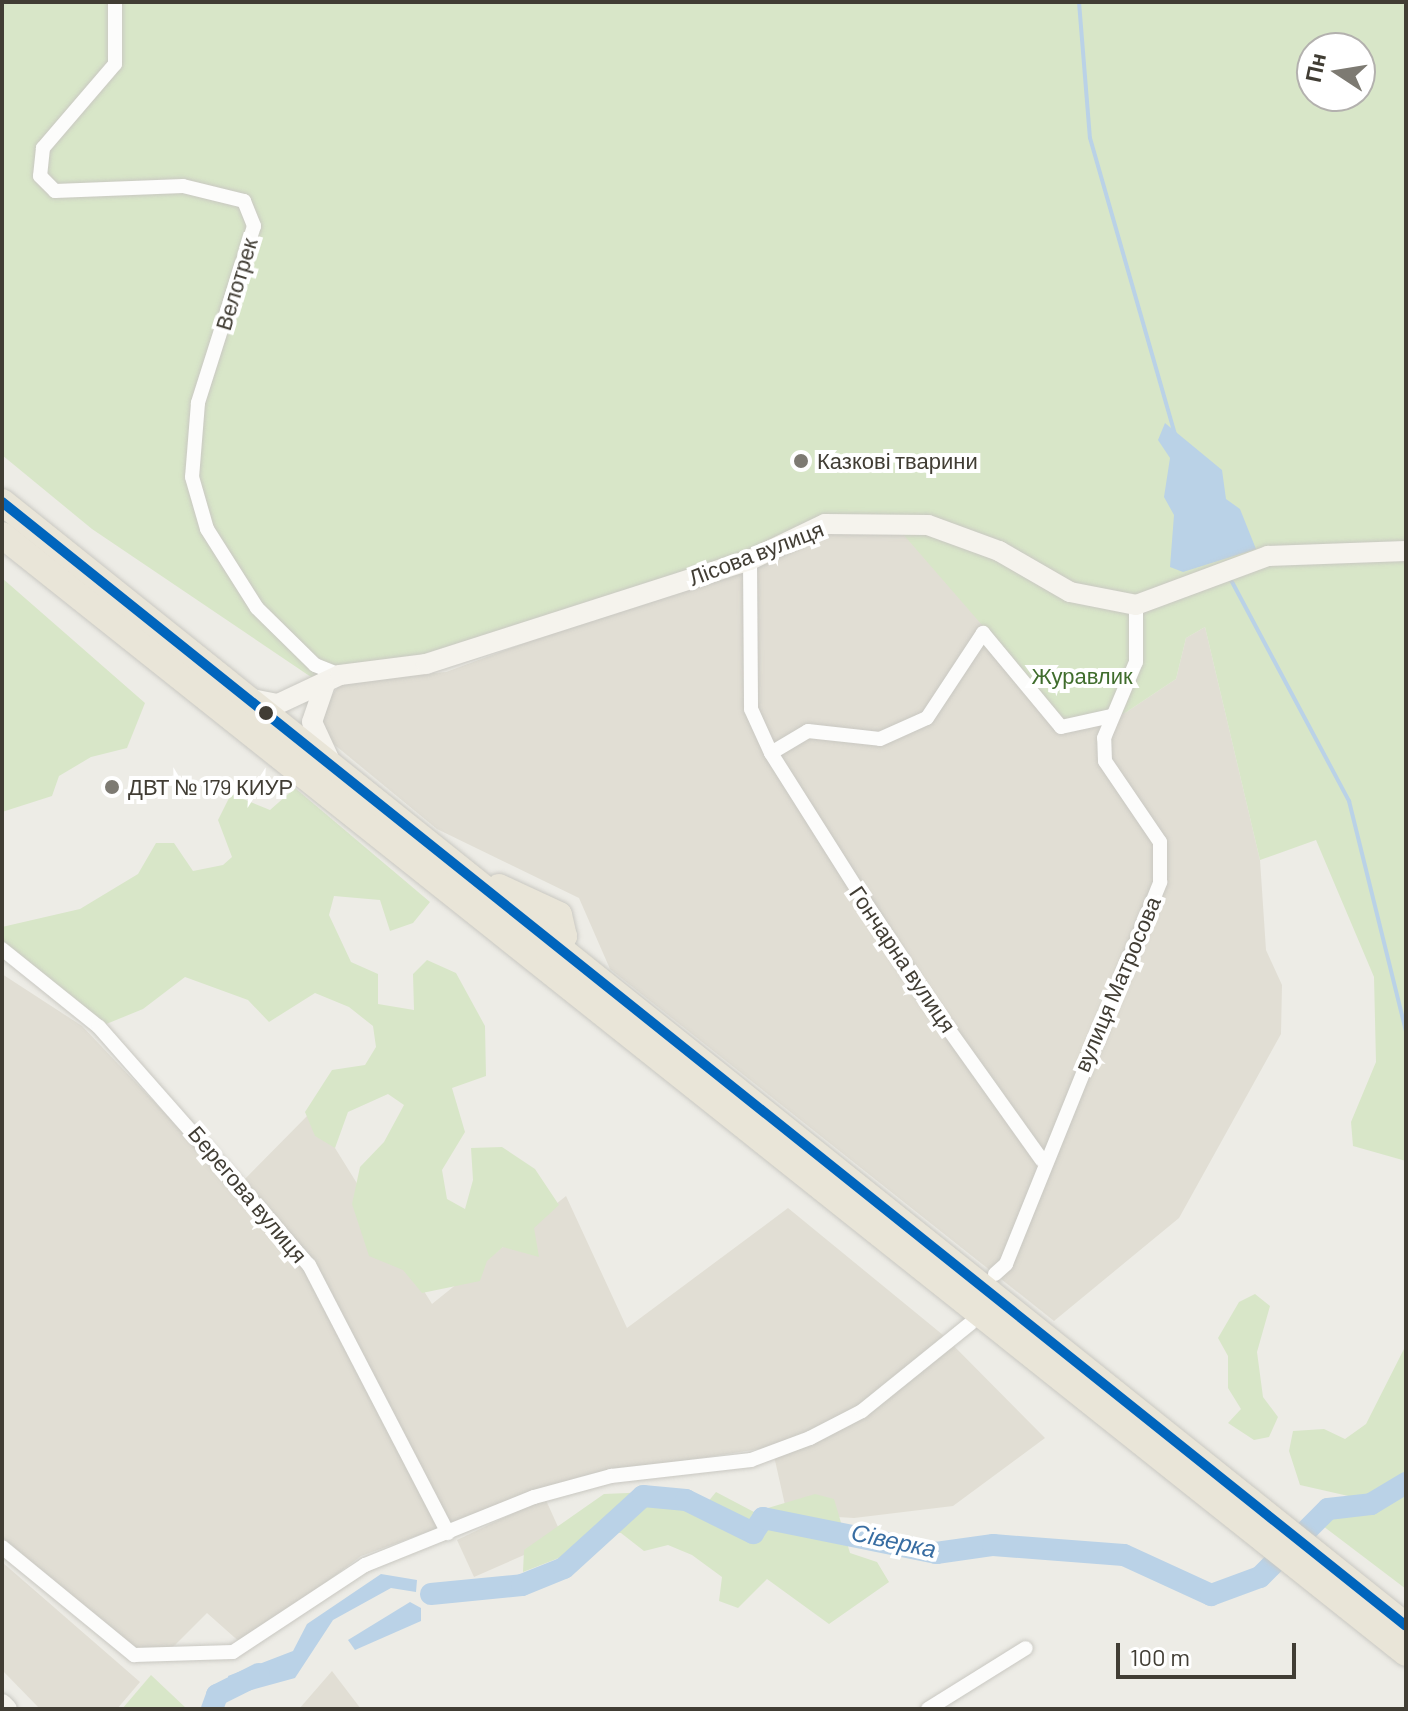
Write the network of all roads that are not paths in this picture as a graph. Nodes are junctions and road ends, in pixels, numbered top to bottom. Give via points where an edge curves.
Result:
1 (115, 2) edge
2 (2, 502) edge
3 (2, 535) edge
4 (1406, 551) edge
5 (750, 560) junction
6 (1136, 605) junction
7 (333, 680) junction
8 (252, 699) junction
9 (1111, 716) junction
10 (771, 753) junction
11 (338, 772) junction
12 (463, 905) junction
13 (559, 947) junction
14 (2, 949) edge
15 (1042, 1160) junction
16 (995, 1274) dead end
17 (962, 1286) junction
18 (989, 1318) junction
19 (448, 1533) junction
20 (2, 1547) edge
21 (1332, 1580) junction
22 (1406, 1626) edge
23 (1026, 1648) dead end
24 (1406, 1653) edge
25 (2, 1704) edge
26 (7, 1709) edge
27 (928, 1709) edge

1 - 7 street, Велотрек via 115,64 43,148 40,176 55,191 183,186 244,201 254,226 198,403 192,477 207,529 257,608
2 - 8 highway
3 - 12 highway
4 - 6 street via 1268,556
5 - 6 street, Лісова вулиця via 825,524 898,520 999,551 1070,592
5 - 7 street, Лісова вулиця via 426,664
5 - 10 street, Гончарна вулиця via 751,709
6 - 9 street, вулиця Матросова via 1136,662
7 - 8 street, Лісова вулиця via 278,704
7 - 11 street via 312,722
8 - 11 highway
9 - 10 street via 1061,727 983,633 927,718 880,739 808,731
9 - 15 street, вулиця Матросова via 1105,761 1160,842 1160,882
10 - 15 street, Гончарна вулиця via 922,992
11 - 13 highway via 465,873 559,915
12 - 13 highway via 530,949
12 - 17 highway
13 - 17 highway
14 - 19 street, Берегова вулиця via 99,1027 309,1265
15 - 16 street, вулиця Матросова via 1006,1264
17 - 18 highway
18 - 19 street via 862,1411 810,1438 751,1460 554,1490
18 - 21 highway
19 - 20 street via 354,1571 242,1649 134,1655
21 - 22 highway
21 - 24 highway
23 - 27 street
25 - 26 street

